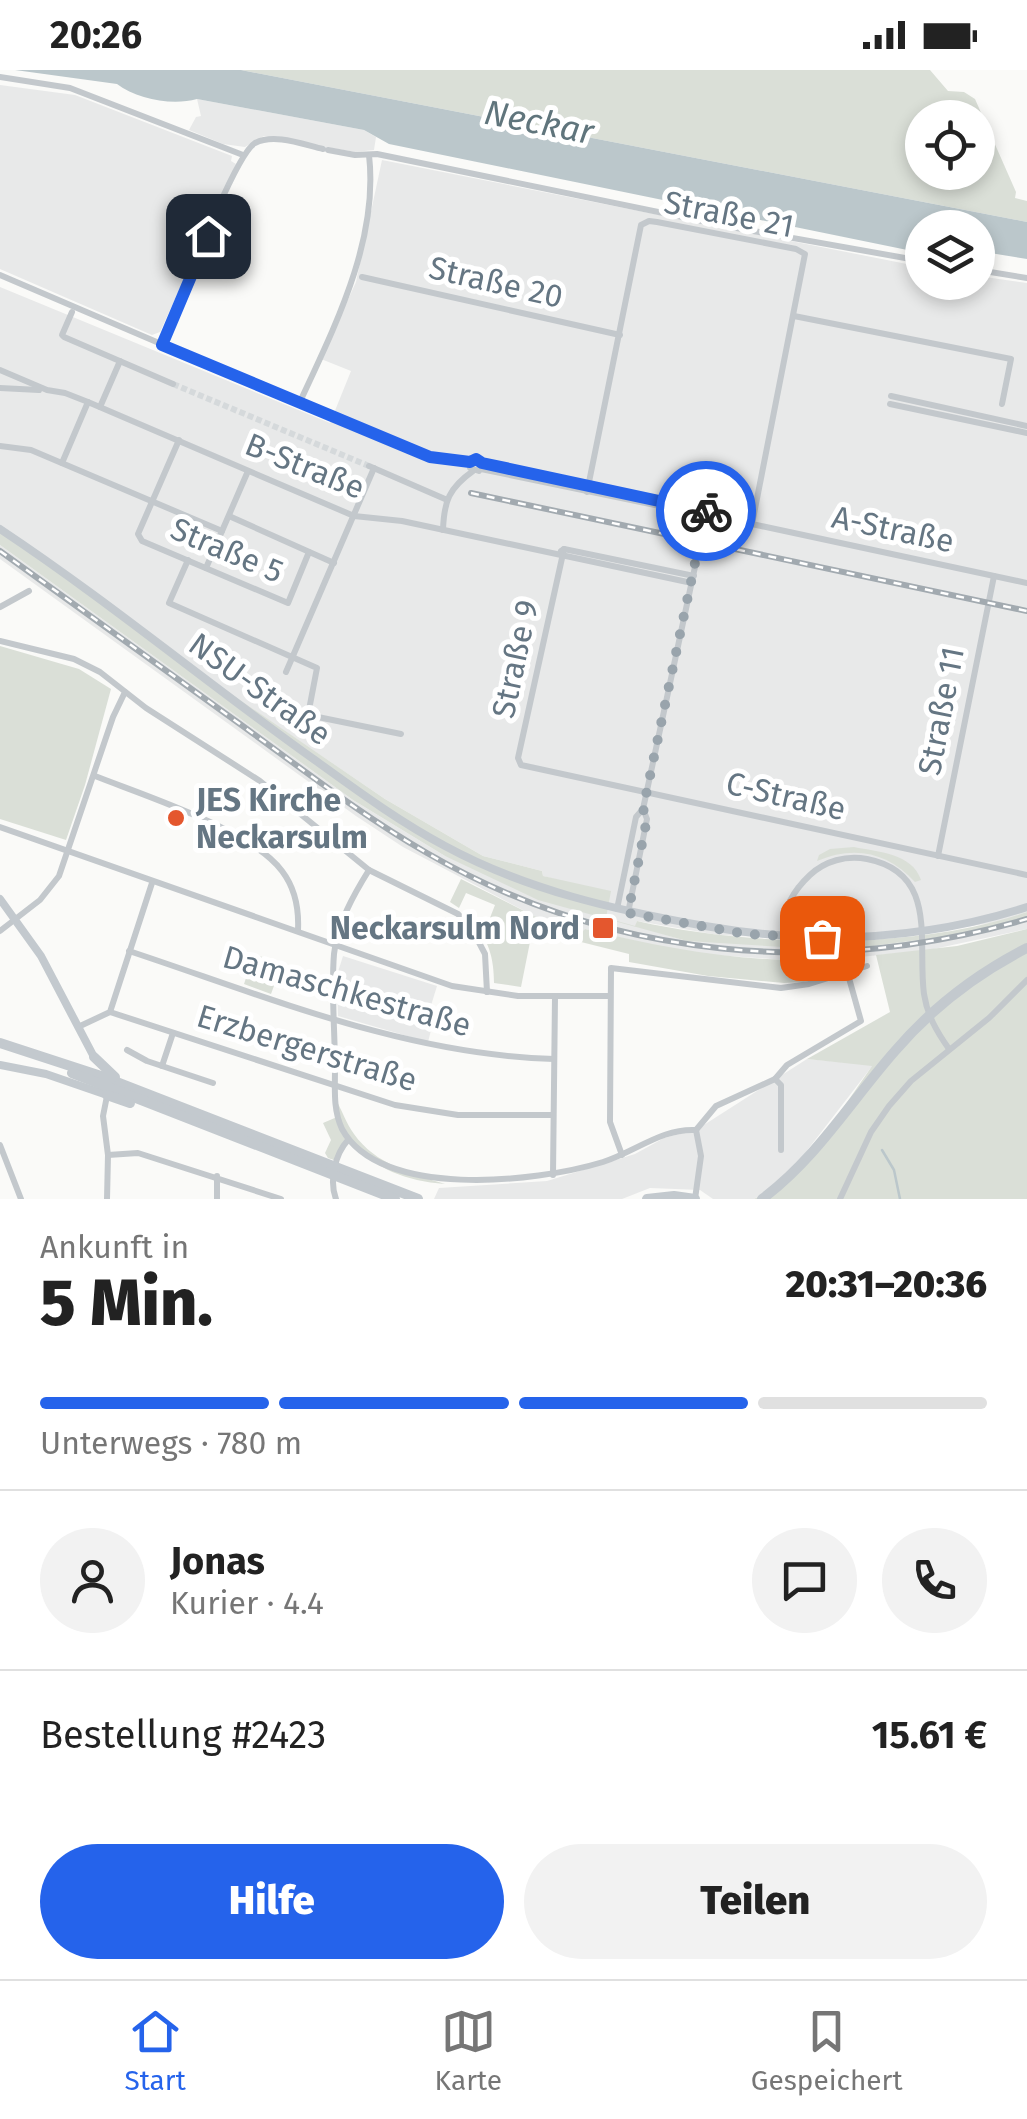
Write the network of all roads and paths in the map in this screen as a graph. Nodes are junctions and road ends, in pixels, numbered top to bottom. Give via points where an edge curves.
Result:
1 (0, 77) edge
2 (243, 155) junction
3 (369, 155) junction
4 (905, 258) edge
5 (995, 273) edge
6 (0, 275) edge
7 (362, 277) dead end
8 (1027, 278) edge
9 (72, 312) dead end
10 (794, 316) junction
11 (620, 335) junction
12 (162, 345) junction
13 (120, 361) junction
14 (0, 370) edge
15 (173, 384) tunnel mouth
16 (0, 388) edge
17 (46, 390) junction
18 (890, 400) dead end
19 (88, 402) junction
20 (299, 404) junction
21 (1002, 404) dead end
22 (100, 407) junction
23 (1027, 430) edge
24 (178, 440) junction
25 (0, 446) edge
26 (62, 463) junction
27 (475, 466) junction
28 (248, 470) junction
29 (588, 489) junction
30 (445, 498) junction
31 (152, 500) junction
32 (706, 515) junction
33 (228, 516) junction
34 (354, 516) junction
35 (750, 524) junction
36 (0, 529) edge
37 (222, 530) junction
38 (442, 530) junction
39 (309, 552) junction
40 (561, 553) junction
41 (188, 560) junction
42 (334, 563) junction
43 (206, 568) junction
44 (994, 576) junction
45 (693, 580) junction
46 (1027, 583) edge
47 (29, 592) dead end
48 (0, 607) edge
49 (0, 641) edge
50 (292, 658) junction
51 (286, 672) dead end
52 (125, 692) junction
53 (401, 734) dead end
54 (534, 769) joint
55 (94, 776) junction
56 (647, 791) junction
57 (643, 809) junction
58 (0, 827) edge
59 (69, 851) junction
60 (938, 856) junction
61 (370, 870) junction
62 (1027, 875) edge
63 (152, 883) junction
64 (795, 894) junction
65 (0, 899) edge
66 (1027, 908) edge
67 (616, 910) junction
68 (628, 913) junction
69 (794, 917) junction
70 (14, 920) junction
71 (784, 921) junction
72 (298, 930) junction
73 (0, 931) edge
74 (760, 935) junction
75 (788, 936) junction
76 (867, 938) junction
77 (336, 947) junction
78 (1027, 948) edge
79 (129, 951) junction
80 (866, 966) dead end
81 (848, 971) junction
82 (1027, 980) edge
83 (487, 992) junction
84 (610, 996) junction
85 (555, 997) junction
86 (110, 1012) junction
87 (335, 1019) junction
88 (78, 1026) junction
89 (173, 1033) junction
90 (1, 1043) edge
91 (950, 1048) junction
92 (127, 1050) dead end
93 (94, 1057) joint
94 (554, 1059) junction
95 (0, 1065) edge
96 (162, 1066) junction
97 (776, 1078) junction
98 (213, 1083) dead end
99 (128, 1087) junction
100 (335, 1088) junction
101 (107, 1095) junction
102 (553, 1115) junction
103 (193, 1121) junction
104 (696, 1130) junction
105 (348, 1140) junction
106 (0, 1146) edge
107 (781, 1150) dead end
108 (108, 1155) junction
109 (622, 1155) junction
110 (328, 1168) junction
111 (340, 1174) junction
112 (554, 1175) junction
113 (218, 1176) junction
114 (650, 1198) edge
115 (22, 1199) edge
116 (107, 1199) edge
117 (217, 1199) edge
118 (282, 1199) edge
119 (336, 1199) edge
120 (395, 1199) edge
121 (418, 1199) edge
122 (696, 1199) edge
123 (762, 1199) edge
124 (840, 1199) edge

1 - 2 street via 70,88
2 - 3 street via 266,139
2 - 12 street
3 - 4 street
3 - 20 street via 357,266
5 - 8 street
6 - 12 street, A-Straße
7 - 11 street, Straße 20
9 - 13 street via 64,338
10 - 11 street, Straße 21 via 804,254 649,221 641,226
10 - 21 street via 1011,359
10 - 35 street, Straße 21
11 - 29 street, Straße 21
12 - 20 street, A-Straße
13 - 15 street
13 - 22 street
14 - 17 street, B-Straße
16 - 17 street, B-Straße
17 - 19 street, B-Straße
18 - 23 street
19 - 22 street, B-Straße
19 - 26 street
20 - 27 street, A-Straße via 400,446
22 - 24 street, B-Straße
24 - 28 street, B-Straße
24 - 31 street, Straße 5
25 - 26 street
26 - 31 street
27 - 29 street, A-Straße
27 - 30 street
28 - 33 street
28 - 34 street, B-Straße
29 - 32 street, A-Straße
30 - 34 street via 372,467
30 - 38 street
31 - 37 street
31 - 41 street, Straße 5 via 138,534 142,541
32 - 35 street, A-Straße
32 - 45 street
33 - 37 street
33 - 39 street
34 - 38 street, B-Straße
34 - 42 street
35 - 44 street, A-Straße
36 - 67 main road, NSU-Straße via 422,832 506,874
37 - 43 street
38 - 40 street, B-Straße
39 - 42 street
39 - 43 street, Straße 5 via 288,603
40 - 45 street, B-Straße
40 - 54 street, Straße 9 via 518,758
41 - 43 street, Straße 5
41 - 50 street via 169,603
42 - 50 street
44 - 46 street, A-Straße
44 - 60 street, Straße 11
45 - 56 street
47 - 48 street
49 - 52 street via 80,662
50 - 51 street
50 - 53 street via 317,668 308,715
52 - 55 street
52 - 61 street via 260,782
54 - 56 street, C-Straße
55 - 59 street
55 - 72 street via 260,850 289,881
56 - 57 street
56 - 60 street, C-Straße
57 - 67 street
57 - 68 street via 647,819
58 - 59 street
59 - 63 street
59 - 70 street via 52,886
60 - 62 street, C-Straße
61 - 77 street via 351,900
61 - 83 street via 464,920 484,954
63 - 72 street
63 - 79 street
64 - 69 street
64 - 71 street
64 - 91 street via 822,866 849,858 884,864 903,879 920,907 928,1013
65 - 70 main road
66 - 76 main road, NSU-Straße via 950,928
67 - 68 main road, NSU-Straße
68 - 74 main road, NSU-Straße
69 - 75 street
69 - 76 street via 808,930
70 - 73 street
70 - 88 main road
71 - 74 street
71 - 75 street
72 - 77 street
74 - 75 main road, NSU-Straße
75 - 76 main road, NSU-Straße
77 - 83 street
77 - 87 street
78 - 123 highway via 974,979 920,1024 804,1163
79 - 86 street
79 - 87 street, Damaschkestraße
80 - 81 street
81 - 84 street via 770,988 611,968
81 - 97 street via 862,1021 787,1064
82 - 91 street
83 - 85 street
84 - 85 street
84 - 109 street via 610,1122
85 - 94 street
86 - 88 street
86 - 89 street, Erzbergerstraße
87 - 94 street, Damaschkestraße via 454,1051
87 - 100 street
88 - 93 main road
89 - 96 street
89 - 100 street, Erzbergerstraße
90 - 99 highway
90 - 103 highway
91 - 124 street via 880,1118
92 - 96 street
93 - 99 highway
94 - 102 street
95 - 101 main road
96 - 98 street
97 - 104 street via 716,1106
97 - 107 street
99 - 110 highway
100 - 102 street, Erzbergerstraße via 442,1113
100 - 105 street
101 - 103 highway
101 - 108 street
102 - 112 street
103 - 110 highway
104 - 109 street via 672,1131
104 - 122 street
105 - 112 street via 380,1168 423,1182
105 - 119 street via 338,1156
106 - 115 street
108 - 113 street via 138,1153
108 - 116 street
109 - 112 street
110 - 111 highway
111 - 120 highway
111 - 121 highway
113 - 117 street
113 - 118 street
114 - 122 highway

